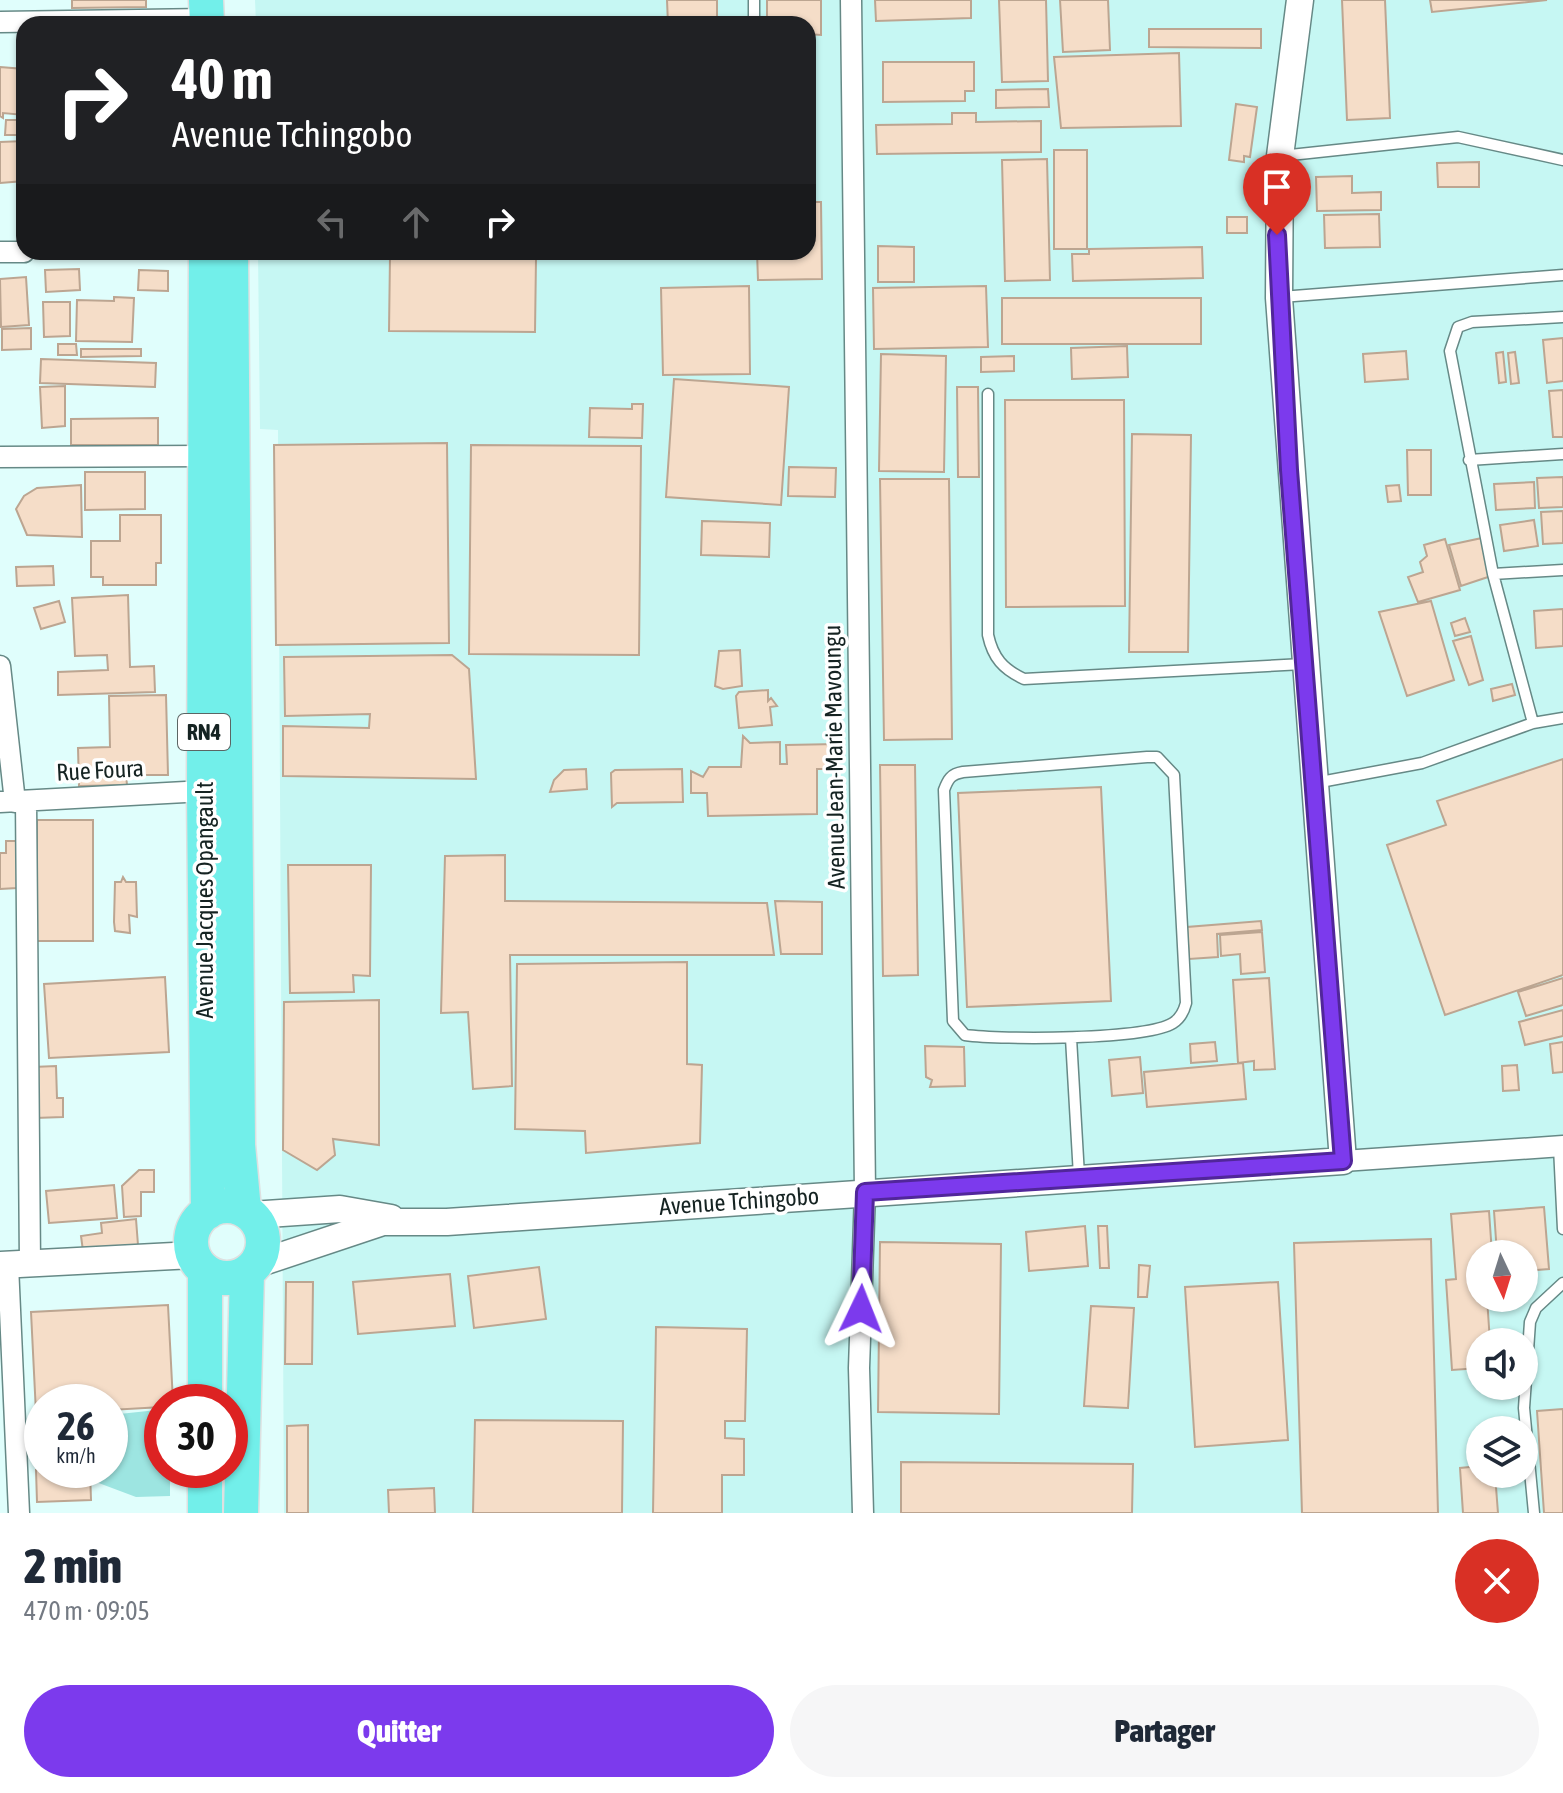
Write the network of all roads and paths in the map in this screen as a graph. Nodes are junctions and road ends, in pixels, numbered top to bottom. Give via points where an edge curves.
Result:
1 (851, 0) edge
2 (1300, 0) edge
3 (216, 13) edge
4 (144, 16) edge
5 (1280, 156) junction
6 (1563, 160) edge
7 (206, 260) edge
8 (231, 260) edge
9 (1563, 275) edge
10 (1279, 298) junction
11 (1563, 317) edge
12 (988, 394) dead end
13 (1563, 454) edge
14 (205, 456) junction
15 (0, 457) edge
16 (1469, 460) junction
17 (1563, 570) edge
18 (1493, 574) junction
19 (1303, 664) junction
20 (0, 666) edge
21 (1563, 718) edge
22 (1533, 723) junction
23 (1315, 783) junction
24 (204, 791) junction
25 (14, 802) edge
26 (1071, 1038) junction
27 (1561, 1147) edge
28 (1343, 1161) junction
29 (1079, 1178) junction
30 (865, 1192) junction
31 (208, 1212) junction
32 (248, 1212) junction
33 (423, 1223) junction
34 (1563, 1229) edge
35 (199, 1263) junction
36 (13, 1265) edge
37 (252, 1268) junction
38 (1563, 1283) edge
39 (204, 1384) edge
40 (205, 1488) edge
41 (19, 1513) edge
42 (205, 1513) edge
43 (241, 1513) edge
44 (863, 1513) edge
45 (1534, 1513) edge

1 - 30 street, Avenue Jean-Marie Mavoungu
2 - 5 street
3 - 4 street
5 - 6 lane via 1458,137
5 - 10 street
7 - 14 highway, Avenue Jacques Opangault / RN4
8 - 32 highway, RN4 via 238,1145
9 - 10 lane
10 - 19 street
11 - 16 lane via 1458,327 1450,351
12 - 19 lane via 988,635 992,654 1008,672 1024,679
13 - 16 lane
14 - 15 street
14 - 24 highway, Avenue Jacques Opangault / RN4
16 - 18 lane
17 - 18 lane
18 - 22 lane
19 - 23 street
20 - 25 street
21 - 22 lane
22 - 23 lane via 1422,763
23 - 28 street
24 - 25 street, Rue Foura
24 - 31 highway, Avenue Jacques Opangault / RN4
25 - 36 street
26 - 26 lane via 1161,1028 1183,1013 1174,775 1157,757 963,772 954,774 944,790 953,1021 958,1030 973,1036
26 - 29 lane
27 - 28 street
27 - 34 lane
28 - 29 street, Avenue Tchingobo
29 - 30 street, Avenue Tchingobo
30 - 33 street, Avenue Tchingobo
30 - 44 street, Avenue Jean-Marie Mavoungu via 859,1368
31 - 32 highway via 232,1206
31 - 35 highway, RN4 via 193,1231
32 - 33 street, Avenue Tchingobo via 340,1209
32 - 37 highway, RN4 via 262,1230 264,1248
33 - 37 street, Avenue Tchingobo via 383,1222
35 - 36 street
35 - 37 highway via 226,1279
35 - 39 highway, RN4
36 - 41 street
37 - 43 highway, RN4
38 - 45 lane via 1536,1308 1530,1322 1524,1408
40 - 42 highway

